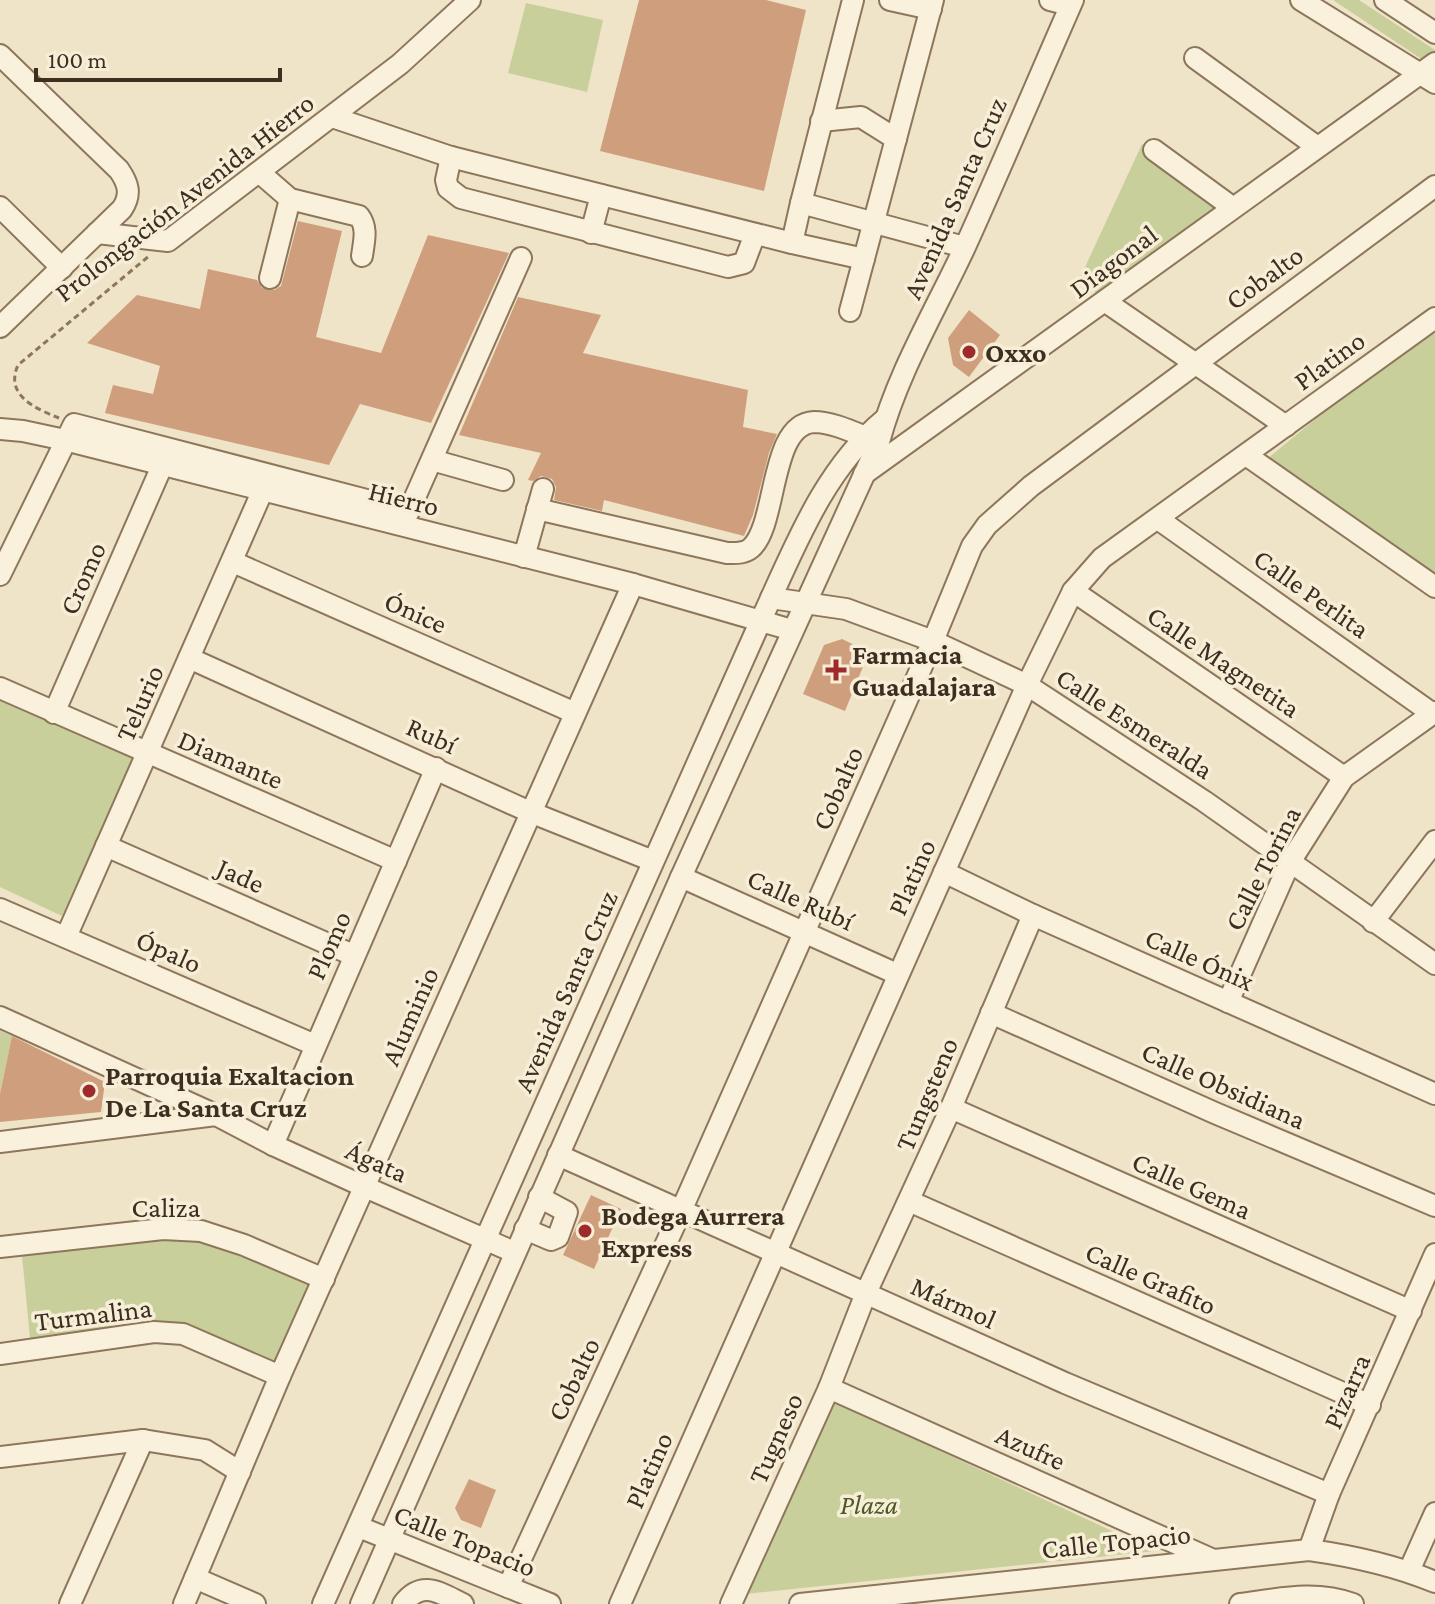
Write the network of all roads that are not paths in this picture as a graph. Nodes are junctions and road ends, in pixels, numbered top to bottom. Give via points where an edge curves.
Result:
1 (470, 0) edge
2 (853, 0) edge
3 (890, 0) edge
4 (1301, 0) edge
5 (1385, 0) edge
6 (1064, 2) edge
7 (932, 5) edge
8 (1435, 33) edge
9 (0, 55) edge
10 (1195, 58) dead end
11 (1430, 73) edge
12 (332, 117) junction
13 (821, 121) junction
14 (896, 139) junction
15 (1316, 146) junction
16 (1154, 150) dead end
17 (451, 157) junction
18 (259, 172) junction
19 (1435, 186) edge
20 (601, 195) junction
21 (290, 199) junction
22 (801, 203) junction
23 (0, 207) edge
24 (1232, 207) junction
25 (874, 222) junction
26 (97, 233) junction
27 (591, 233) junction
28 (755, 234) junction
29 (792, 243) junction
30 (964, 247) junction
31 (362, 256) dead end
32 (521, 258) dead end
33 (864, 259) junction
34 (62, 268) junction
35 (270, 278) dead end
36 (1106, 302) junction
37 (850, 311) dead end
38 (1433, 323) edge
39 (0, 327) edge
40 (1193, 364) junction
41 (1286, 426) junction
42 (0, 429) edge
43 (70, 432) junction
44 (871, 439) junction
45 (899, 450) junction
46 (1246, 455) junction
47 (432, 460) junction
48 (162, 466) junction
49 (862, 475) junction
50 (503, 480) dead end
51 (262, 492) junction
52 (820, 498) junction
53 (405, 519) junction
54 (1158, 519) junction
55 (524, 557) junction
56 (233, 562) junction
57 (0, 575) edge
58 (633, 584) junction
59 (1435, 587) edge
60 (1073, 591) junction
61 (771, 598) junction
62 (807, 602) junction
63 (761, 620) junction
64 (792, 630) junction
65 (933, 641) junction
66 (189, 658) junction
67 (1027, 685) junction
68 (0, 688) edge
69 (54, 713) junction
70 (575, 713) junction
71 (1434, 713) edge
72 (147, 753) junction
73 (436, 768) junction
74 (1344, 777) junction
75 (530, 812) junction
76 (1435, 841) edge
77 (106, 846) junction
78 (396, 861) junction
79 (653, 861) junction
80 (1290, 862) junction
81 (944, 872) junction
82 (681, 877) junction
83 (0, 909) edge
84 (1033, 915) junction
85 (1373, 922) junction
86 (803, 931) junction
87 (66, 937) junction
88 (353, 955) junction
89 (1435, 964) edge
90 (897, 974) junction
91 (1228, 1002) junction
92 (991, 1013) junction
93 (0, 1017) edge
94 (315, 1045) junction
95 (1435, 1094) edge
96 (951, 1108) junction
97 (216, 1115) junction
98 (0, 1142) edge
99 (273, 1145) junction
100 (558, 1155) junction
101 (365, 1187) junction
102 (539, 1197) junction
103 (909, 1201) junction
104 (1435, 1206) edge
105 (681, 1211) junction
106 (525, 1229) junction
107 (486, 1238) junction
108 (0, 1247) edge
109 (514, 1252) junction
110 (774, 1254) junction
111 (1435, 1254) edge
112 (324, 1279) junction
113 (866, 1293) junction
114 (1411, 1311) junction
115 (0, 1354) edge
116 (280, 1376) junction
117 (829, 1388) junction
118 (1370, 1405) junction
119 (143, 1440) junction
120 (0, 1457) edge
121 (240, 1472) junction
122 (1329, 1494) junction
123 (1435, 1513) edge
124 (359, 1527) junction
125 (390, 1540) junction
126 (1309, 1550) junction
127 (1211, 1559) junction
128 (1409, 1571) junction
129 (195, 1578) junction
130 (1435, 1582) edge
131 (508, 1587) junction
132 (70, 1604) edge
133 (184, 1604) edge
134 (255, 1604) edge
135 (323, 1604) edge
136 (361, 1604) edge
137 (403, 1604) edge
138 (463, 1604) edge
139 (550, 1604) edge
140 (620, 1604) edge
141 (731, 1604) edge
142 (800, 1604) edge
143 (1240, 1604) edge
144 (1353, 1604) edge

1 - 12 street, Prolongación Avenida Hierro
2 - 13 street
3 - 7 street
4 - 11 street
5 - 8 street
6 - 30 street, Avenida Santa Cruz
7 - 14 street
9 - 26 street via 119,170 129,189 126,202
10 - 15 street
11 - 15 street, Diagonal
12 - 17 street
12 - 18 street, Prolongación Avenida Hierro
13 - 14 street via 861,117
13 - 22 street
14 - 25 street
15 - 24 street, Diagonal
16 - 24 street
17 - 20 street
17 - 27 street via 446,180 461,198
18 - 21 street
18 - 26 street, Prolongación Avenida Hierro via 168,241
19 - 40 street, Cobalto
20 - 27 street
20 - 28 street
21 - 31 street via 359,216 365,233
21 - 35 street
22 - 25 street
22 - 29 street
23 - 34 street
24 - 36 street, Diagonal
25 - 30 street
25 - 33 street
26 - 34 street
27 - 28 street via 734,268 744,263
28 - 29 street
29 - 33 street
30 - 44 street, Avenida Santa Cruz
32 - 47 street
33 - 37 street
34 - 39 street
36 - 40 street
36 - 45 street, Diagonal
38 - 41 street, Platino
40 - 41 street
40 - 65 street, Cobalto via 987,525 972,546
41 - 46 street, Platino
42 - 43 street, Hierro
43 - 48 street, Hierro
43 - 53 street
43 - 57 street
44 - 45 street
44 - 49 street, Avenida Santa Cruz
44 - 52 street, Avenida Santa Cruz via 850,452
44 - 55 street via 826,423 799,427 787,444 759,536 743,552 727,553 540,499
45 - 49 street, Diagonal
46 - 54 street, Platino
46 - 59 street
47 - 50 street
47 - 53 street
48 - 51 street, Hierro
48 - 69 street, Cromo
49 - 52 street, Diagonal
49 - 62 street, Avenida Santa Cruz
51 - 53 street, Hierro
51 - 56 street, Telurio
52 - 61 street, Avenida Santa Cruz
53 - 55 street, Hierro
54 - 60 street, Platino via 1102,558
54 - 71 street, Calle Perlita
55 - 58 street, Hierro
56 - 66 street, Telurio
56 - 70 street, Ónice
58 - 63 street, Hierro
58 - 70 street, Aluminio
60 - 67 street, Platino
60 - 74 street, Calle Magnetita
61 - 62 street, Calle Esmeralda
61 - 63 street, Avenida Santa Cruz
62 - 64 street, Avenida Santa Cruz
62 - 65 street, Calle Esmeralda via 846,609
63 - 64 street, Hierro
63 - 79 street, Avenida Santa Cruz
64 - 82 street, Avenida Santa Cruz
65 - 67 street, Calle Esmeralda
65 - 86 street, Cobalto
66 - 72 street, Telurio
66 - 73 street, Rubí
67 - 80 street, Calle Esmeralda
67 - 81 street, Platino
68 - 69 street, Diamante
69 - 72 street, Diamante
70 - 75 street, Aluminio
71 - 74 street, Calle Torina
72 - 77 street, Telurio
72 - 78 street, Diamante
73 - 75 street, Rubí
73 - 78 street, Plomo
74 - 80 street, Calle Torina
75 - 79 street, Rubí
75 - 101 street, Aluminio
76 - 85 street
77 - 87 street, Telurio
77 - 88 street, Jade
78 - 88 street, Plomo
79 - 107 street, Avenida Santa Cruz
80 - 85 street, Calle Esmeralda
80 - 91 street, Calle Torina
81 - 84 street, Calle Ónix
81 - 90 street, Platino
82 - 86 street, Calle Rubí
82 - 100 street, Avenida Santa Cruz
83 - 87 street, Ópalo
84 - 91 street, Calle Ónix
84 - 92 street, Tungsteno
85 - 89 street, Calle Esmeralda
86 - 90 street, Calle Rubí
86 - 105 street, Cobalto
87 - 94 street, Ópalo
88 - 94 street, Plomo
90 - 110 street, Platino
91 - 95 street, Calle Ónix
92 - 96 street, Tungsteno
92 - 104 street, Calle Obsidiana
93 - 97 street, Ágata
94 - 99 street, Plomo
96 - 103 street, Tungsteno
96 - 114 street, Calle Gema
97 - 98 street
97 - 99 street, Ágata
99 - 101 street, Ágata
100 - 102 street, Avenida Santa Cruz
100 - 105 street, Mármol
101 - 107 street, Ágata
101 - 112 street, Aluminio
102 - 106 street, Avenida Santa Cruz
102 - 106 street via 567,1212 558,1237 551,1240
103 - 113 street, Tungsteno
103 - 118 street, Calle Grafito
105 - 110 street, Mármol
105 - 131 street, Cobalto
106 - 109 street, Avenida Santa Cruz
107 - 109 street, Ágata
107 - 124 street, Avenida Santa Cruz
108 - 112 street, Caliza via 163,1229 201,1231
109 - 125 street, Avenida Santa Cruz
110 - 113 street, Mármol
110 - 140 street, Platino
111 - 114 street, Pizarra
112 - 116 street, Aluminio
113 - 117 street, Tugneso
113 - 122 street, Mármol
114 - 118 street, Pizarra
115 - 116 street, Turmalina via 154,1332 183,1334
116 - 121 street, Aluminio
117 - 127 street, Azufre
117 - 141 street, Tugneso
118 - 122 street, Pizarra
119 - 120 street
119 - 121 street via 205,1450
119 - 132 street
121 - 129 street, Aluminio
122 - 126 street, Pizarra
123 - 128 street
124 - 125 street, Calle Topacio
124 - 135 street, Avenida Santa Cruz
125 - 131 street, Calle Topacio
125 - 136 street, Avenida Santa Cruz
126 - 127 street, Calle Topacio
126 - 128 street, Calle Topacio
127 - 142 street, Calle Topacio
128 - 130 street, Calle Topacio
129 - 133 street, Aluminio
129 - 134 street
131 - 139 street, Calle Topacio
137 - 138 street via 419,1589
143 - 144 street via 1325,1596

